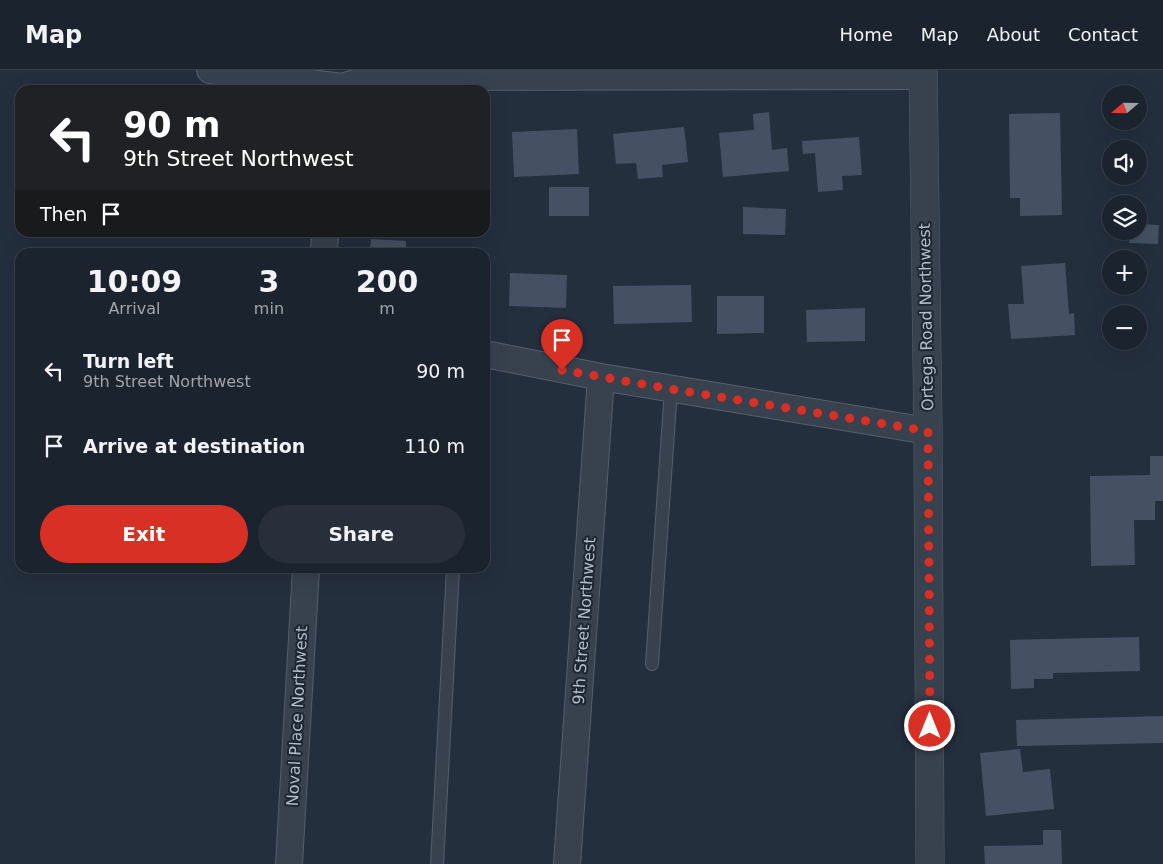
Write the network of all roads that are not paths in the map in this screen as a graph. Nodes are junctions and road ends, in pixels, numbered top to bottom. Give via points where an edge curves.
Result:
1 (210, 70) edge
2 (923, 73) edge
3 (314, 85) edge
4 (353, 85) edge
5 (490, 355) edge
6 (601, 377) junction
7 (671, 389) junction
8 (928, 431) junction
9 (306, 573) edge
10 (453, 573) edge
11 (652, 664) dead end
12 (289, 864) edge
13 (437, 864) edge
14 (567, 864) edge
15 (930, 864) edge

1 - 3 street
2 - 4 street via 375,77
2 - 8 street, Ortega Road Northwest
5 - 6 street
6 - 7 street
6 - 14 street, 9th Street Northwest
7 - 8 street
7 - 11 lane
8 - 15 street, Ortega Road Northwest
9 - 12 street, Noval Place Northwest
10 - 13 lane

